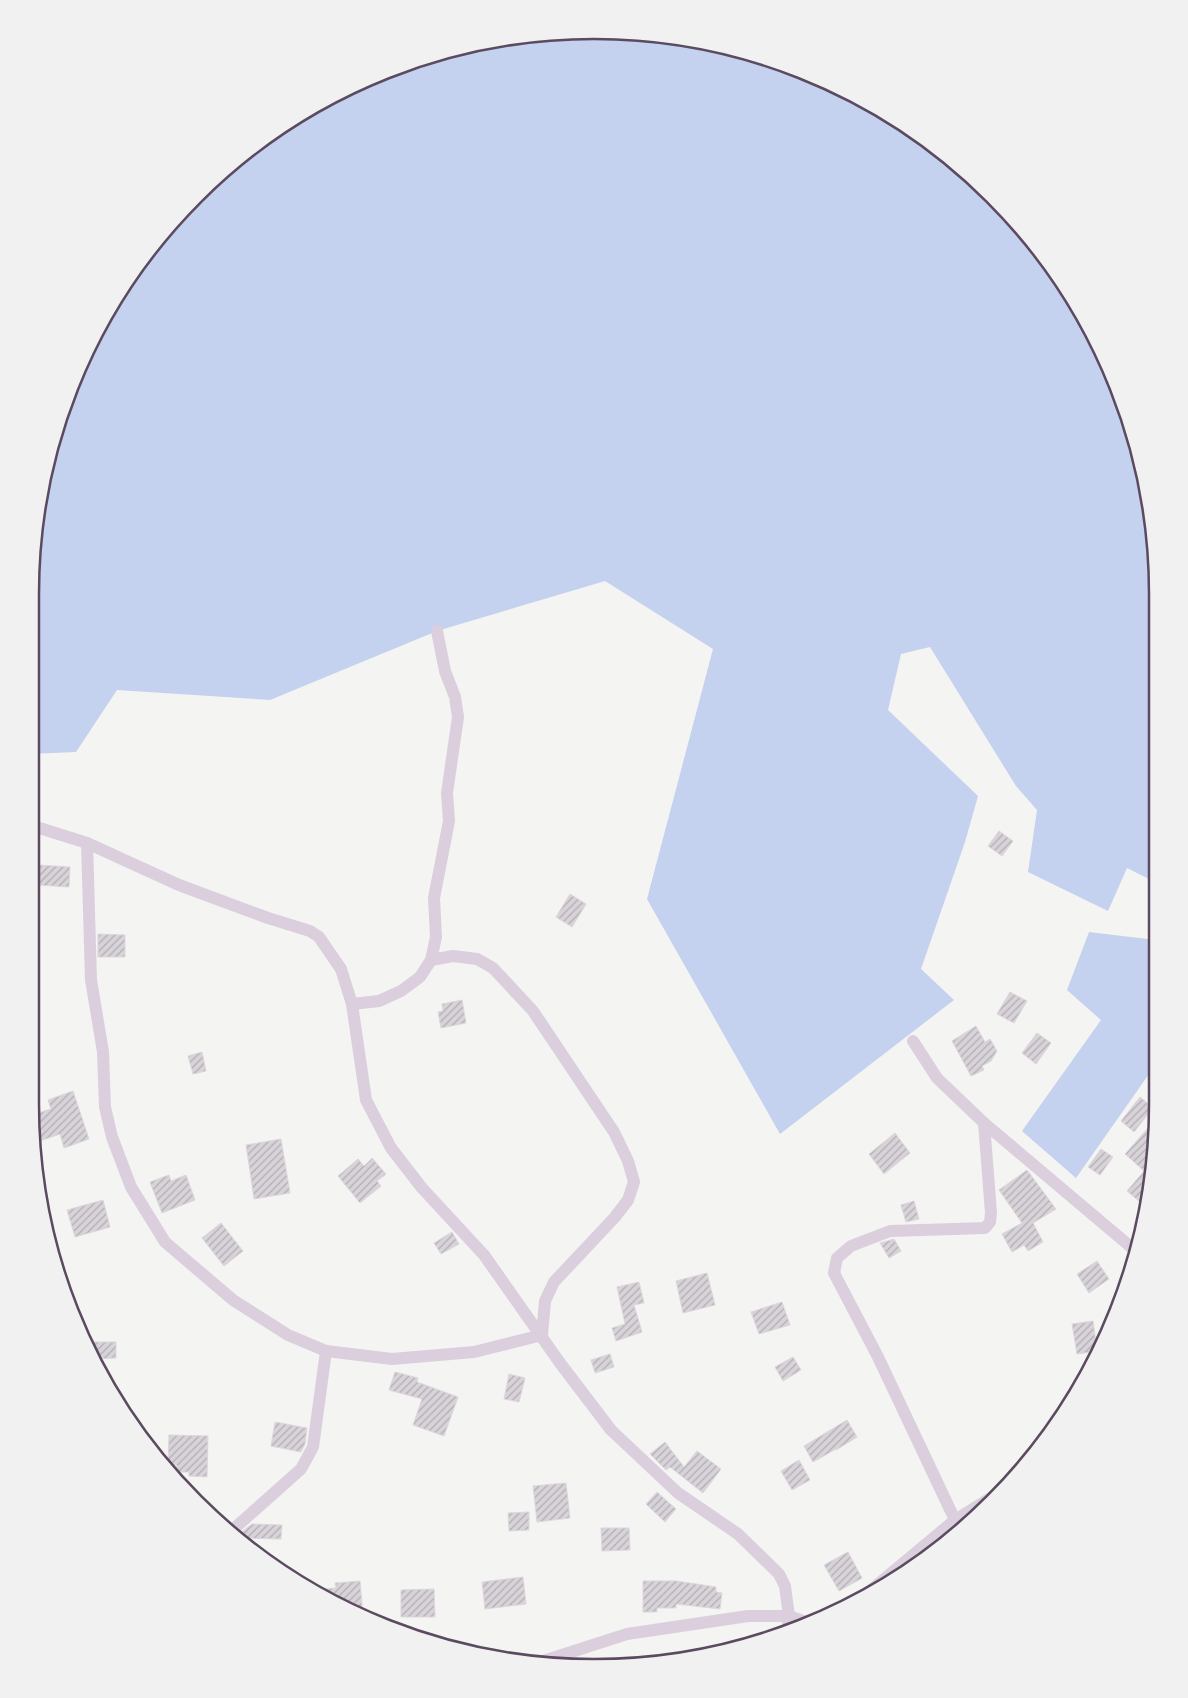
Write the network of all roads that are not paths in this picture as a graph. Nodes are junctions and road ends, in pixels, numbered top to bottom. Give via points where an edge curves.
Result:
1 (438, 631) dead end
2 (39, 828) edge
3 (87, 843) junction
4 (431, 960) junction
5 (352, 1004) junction
6 (912, 1041) dead end
7 (984, 1123) junction
8 (1130, 1247) edge
9 (542, 1335) junction
10 (326, 1351) junction
11 (974, 1509) edge
12 (956, 1520) junction
13 (236, 1528) edge
14 (894, 1571) edge
15 (789, 1616) junction
16 (799, 1620) edge
17 (788, 1624) edge
18 (554, 1658) edge

1 - 4 street via 444,670 455,697 458,716 447,793 450,821 434,898 436,937
2 - 3 street
3 - 5 street via 179,886 310,931 319,937 341,969
3 - 10 street via 92,980 103,1052 105,1107 112,1137 131,1187 165,1242 233,1300 288,1335
4 - 5 street via 420,977 401,991 379,1001
4 - 9 street via 453,956 476,959 493,968 533,1011 614,1132 634,1182 628,1200 615,1218 554,1282 545,1301
5 - 9 street via 366,1100 391,1148 422,1188 484,1255
6 - 7 street via 937,1078
7 - 8 street
7 - 12 street via 991,1213 985,1228 890,1232 851,1246 837,1258 834,1273
9 - 10 street via 474,1352 392,1359
9 - 15 street via 611,1430 678,1493 738,1534 779,1574 785,1586
10 - 13 street via 313,1447 302,1469
11 - 12 street
12 - 14 street
15 - 16 street
15 - 17 street
15 - 18 street via 748,1616 627,1634

